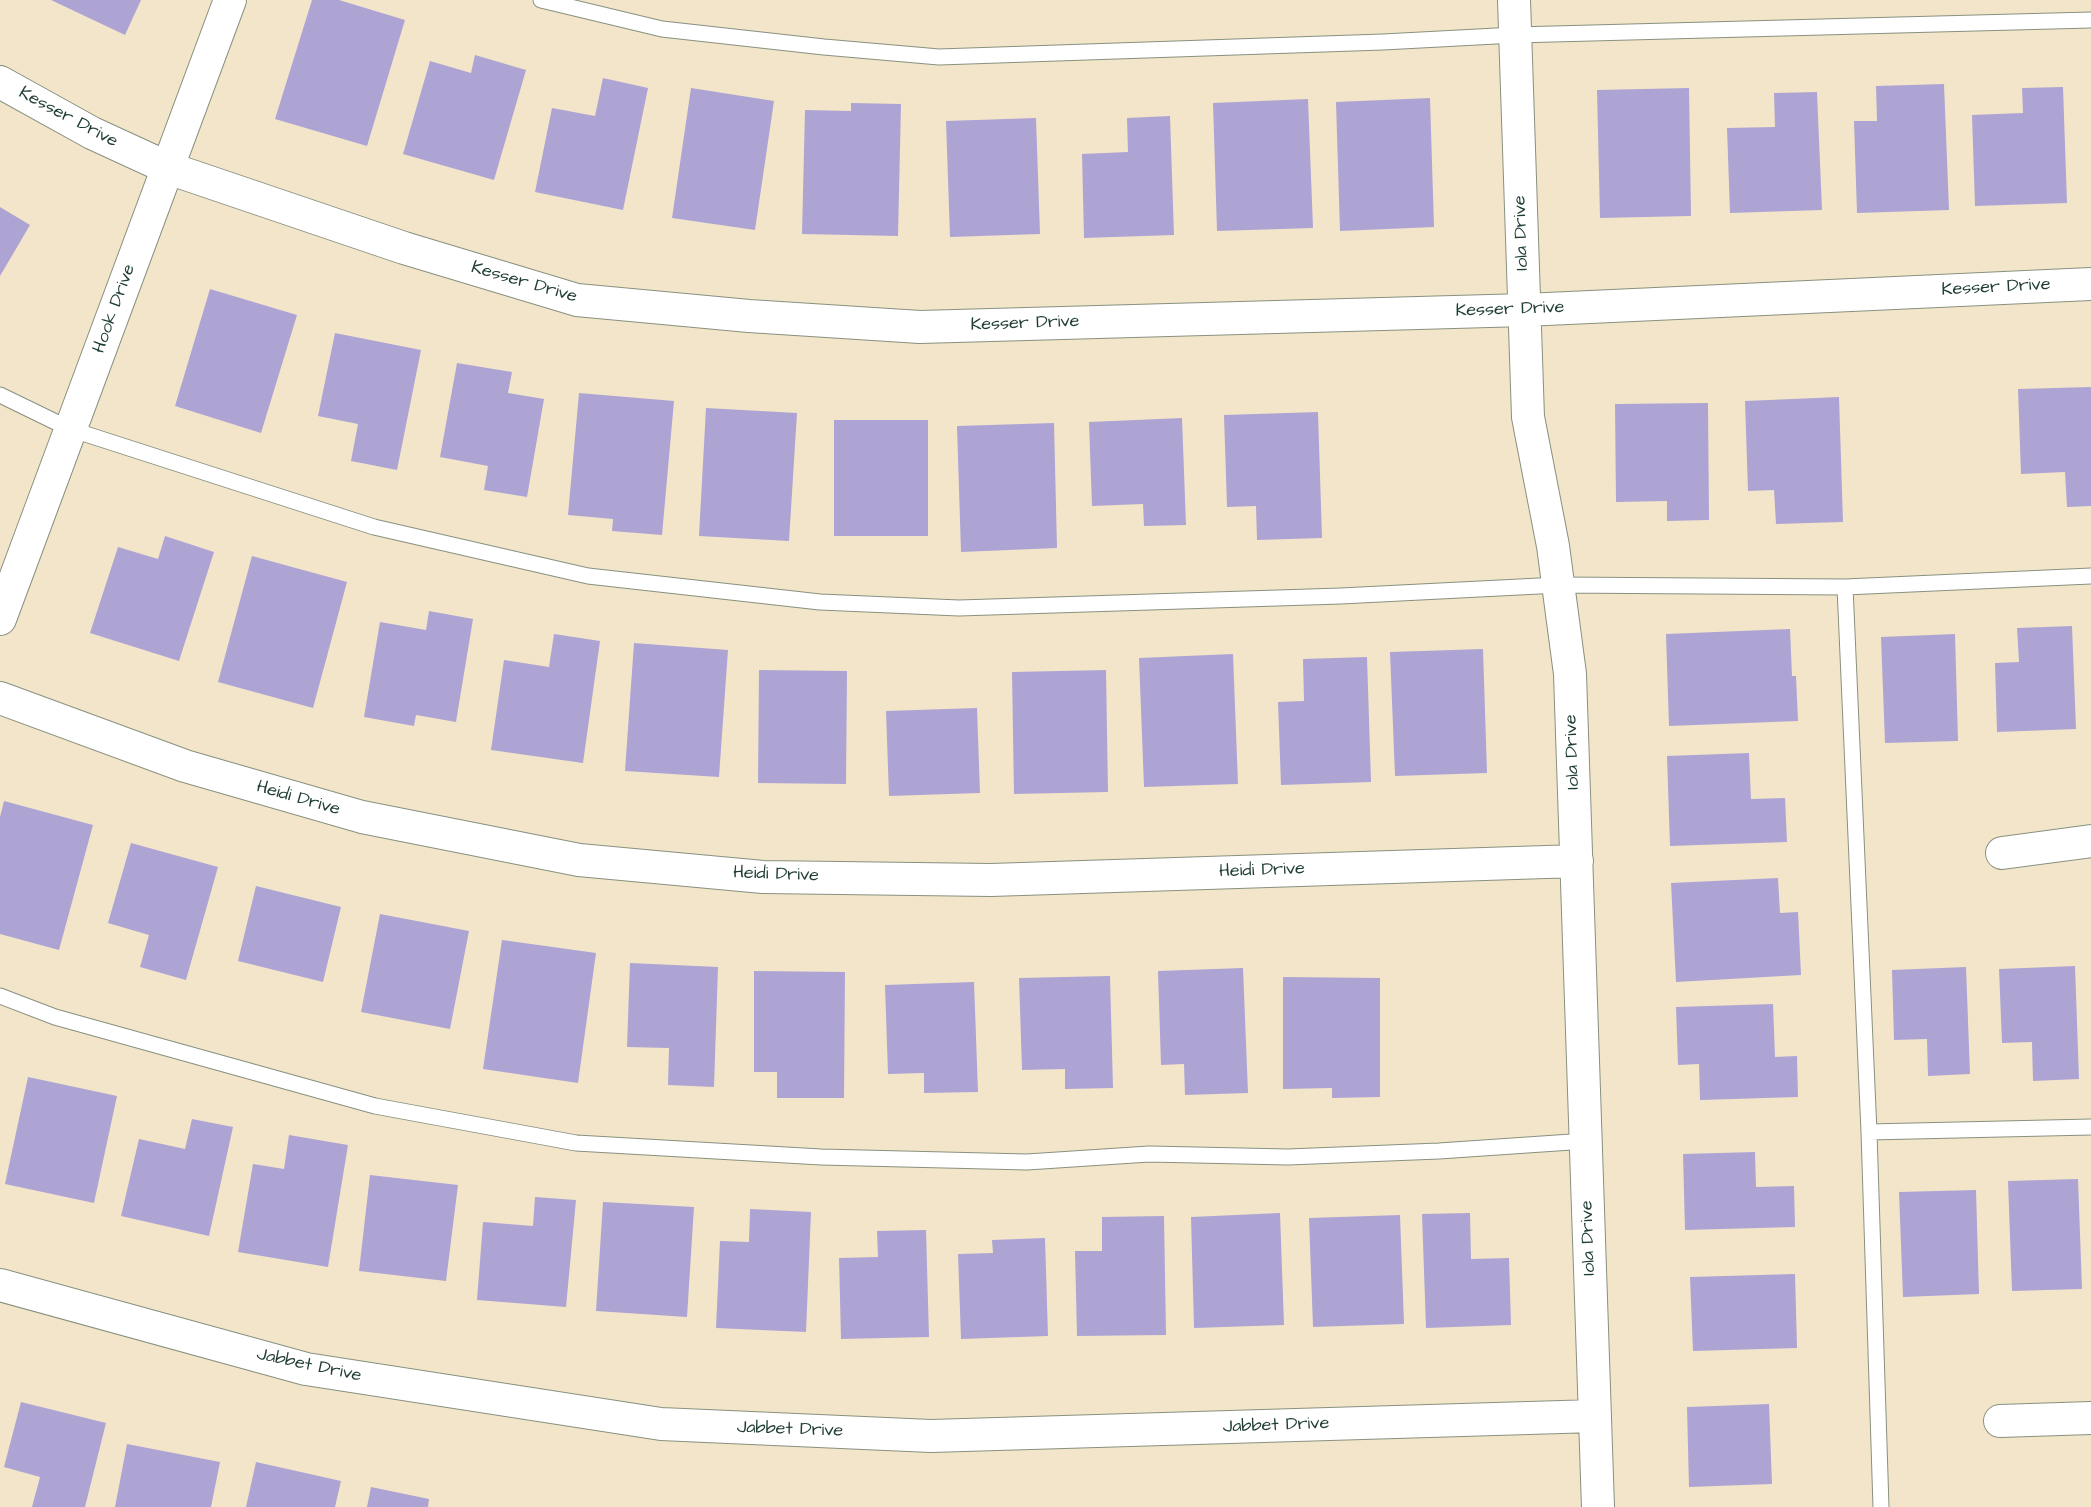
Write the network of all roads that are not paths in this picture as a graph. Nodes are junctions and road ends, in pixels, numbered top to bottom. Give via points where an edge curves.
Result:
1 (230, 0) edge
2 (541, 0) edge
3 (1514, 0) edge
4 (2091, 20) edge
5 (1515, 35) junction
6 (0, 82) edge
7 (168, 168) junction
8 (2091, 284) edge
9 (1525, 310) junction
10 (0, 395) edge
11 (70, 429) junction
12 (2091, 576) edge
13 (1559, 585) junction
14 (1845, 587) junction
15 (0, 619) edge
16 (0, 698) edge
17 (2091, 841) edge
18 (2002, 852) dead end
19 (1577, 861) junction
20 (0, 996) edge
21 (2091, 1128) edge
22 (1869, 1132) junction
23 (1586, 1141) junction
24 (0, 1285) edge
25 (1595, 1416) junction
26 (2091, 1418) edge
27 (2000, 1421) dead end
28 (1598, 1507) edge
29 (1881, 1507) edge

1 - 7 street, Hook Drive
2 - 5 lane via 662,28 939,57
3 - 5 street, Iola Drive
4 - 5 lane
5 - 9 street, Iola Drive
6 - 7 street, Kesser Drive via 92,133
7 - 9 street, Kesser Drive via 404,248 577,300 920,327
7 - 11 street, Hook Drive
8 - 9 street, Kesser Drive
9 - 13 street, Iola Drive via 1528,417
10 - 11 lane
11 - 13 lane via 374,527 588,576 820,602 959,608
11 - 15 street, Hook Drive
12 - 14 lane
13 - 14 lane
13 - 19 street, Iola Drive via 1570,674
14 - 22 lane
16 - 19 street, Heidi Drive via 185,766 362,817 579,860 763,877 991,880
17 - 18 street
19 - 23 street, Iola Drive
20 - 23 lane via 55,1017 375,1106 576,1143 821,1157 1027,1162 1149,1154 1288,1157
21 - 22 lane
22 - 29 lane
23 - 25 street, Iola Drive
24 - 25 street, Jabbet Drive via 306,1369 661,1424 931,1436
25 - 28 street, Iola Drive
26 - 27 street

